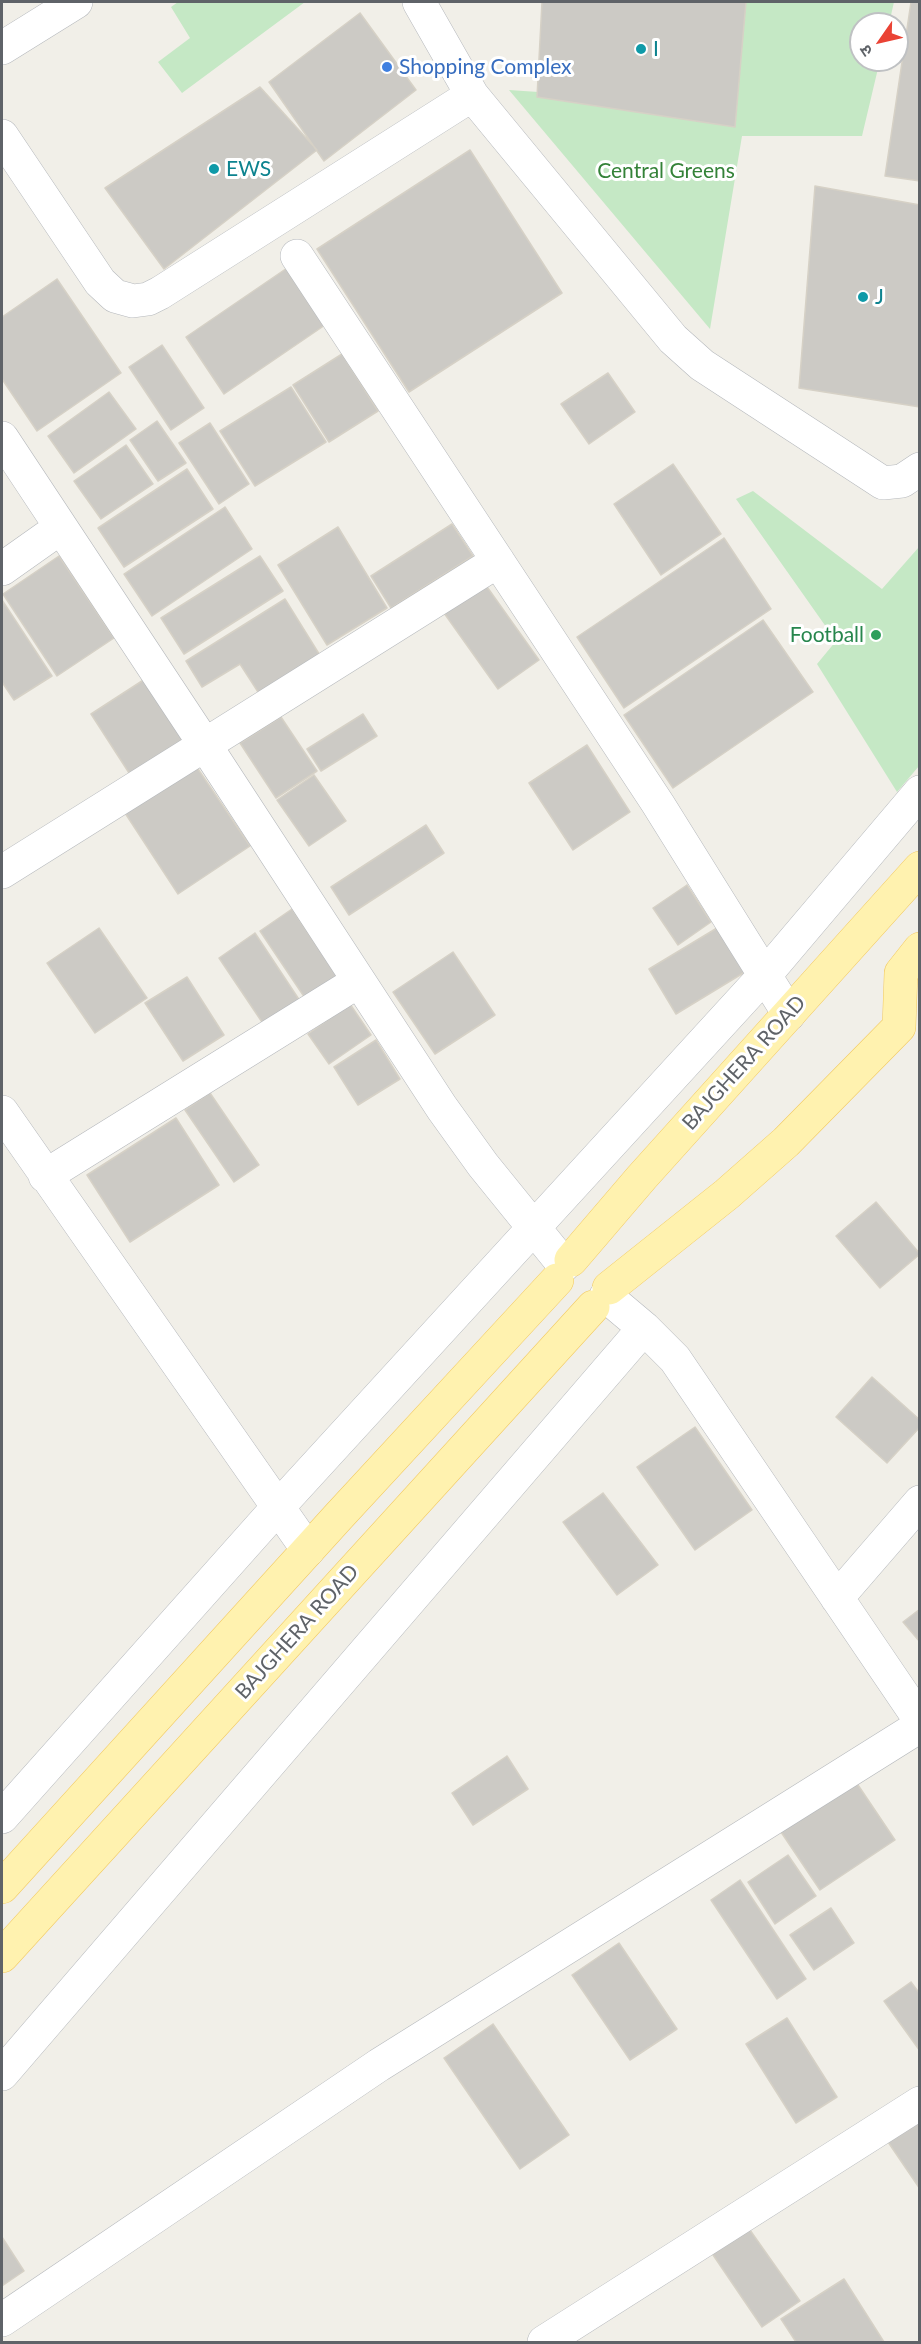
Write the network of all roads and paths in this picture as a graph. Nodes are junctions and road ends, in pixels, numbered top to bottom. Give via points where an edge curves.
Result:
1 (75, 2) edge
2 (419, 2) edge
3 (2, 48) edge
4 (472, 95) junction
5 (2, 136) edge
6 (297, 256) dead end
7 (2, 438) edge
8 (920, 469) edge
9 (60, 528) junction
10 (498, 561) junction
11 (2, 569) edge
12 (205, 745) junction
13 (920, 792) edge
14 (920, 868) edge
15 (2, 872) edge
16 (920, 949) edge
17 (765, 975) junction
18 (359, 981) junction
19 (789, 1014) junction
20 (909, 1015) edge
21 (2, 1112) edge
22 (45, 1176) junction
23 (534, 1229) junction
24 (564, 1268) junction
25 (603, 1297) junction
26 (644, 1328) junction
27 (920, 1502) edge
28 (279, 1506) junction
29 (308, 1550) junction
30 (837, 1598) junction
31 (920, 1720) edge
32 (920, 1726) edge
33 (2, 1817) edge
34 (2, 1887) edge
35 (2, 1956) edge
36 (2, 2074) edge
37 (920, 2103) edge
38 (2, 2320) edge
39 (544, 2343) edge

1 - 3 street
2 - 4 street
4 - 5 street via 160,293 133,301 115,296 100,282
4 - 8 street via 673,339 702,365 883,483 902,481
6 - 10 street
7 - 9 street
9 - 11 street
9 - 12 street
10 - 12 street
10 - 17 street
12 - 15 street
12 - 18 street
13 - 17 street
14 - 19 main road, BAJGHERA ROAD
16 - 20 main road, BAJGHERA ROAD via 901,973
17 - 19 street
17 - 23 street
18 - 22 street
18 - 23 street via 442,1108
19 - 24 main road, BAJGHERA ROAD
20 - 25 main road, BAJGHERA ROAD via 786,1143
21 - 22 street
22 - 28 street
23 - 24 street
23 - 28 street
24 - 25 main road via 587,1257 595,1260 607,1271
24 - 25 main road via 558,1289 568,1304 575,1308
24 - 29 main road, BAJGHERA ROAD
25 - 26 street
25 - 35 main road, BAJGHERA ROAD
26 - 30 street via 675,1359
26 - 36 street
27 - 30 street
28 - 29 street
28 - 33 street
29 - 34 main road, BAJGHERA ROAD
30 - 31 street
32 - 38 street via 379,2065
37 - 39 street

